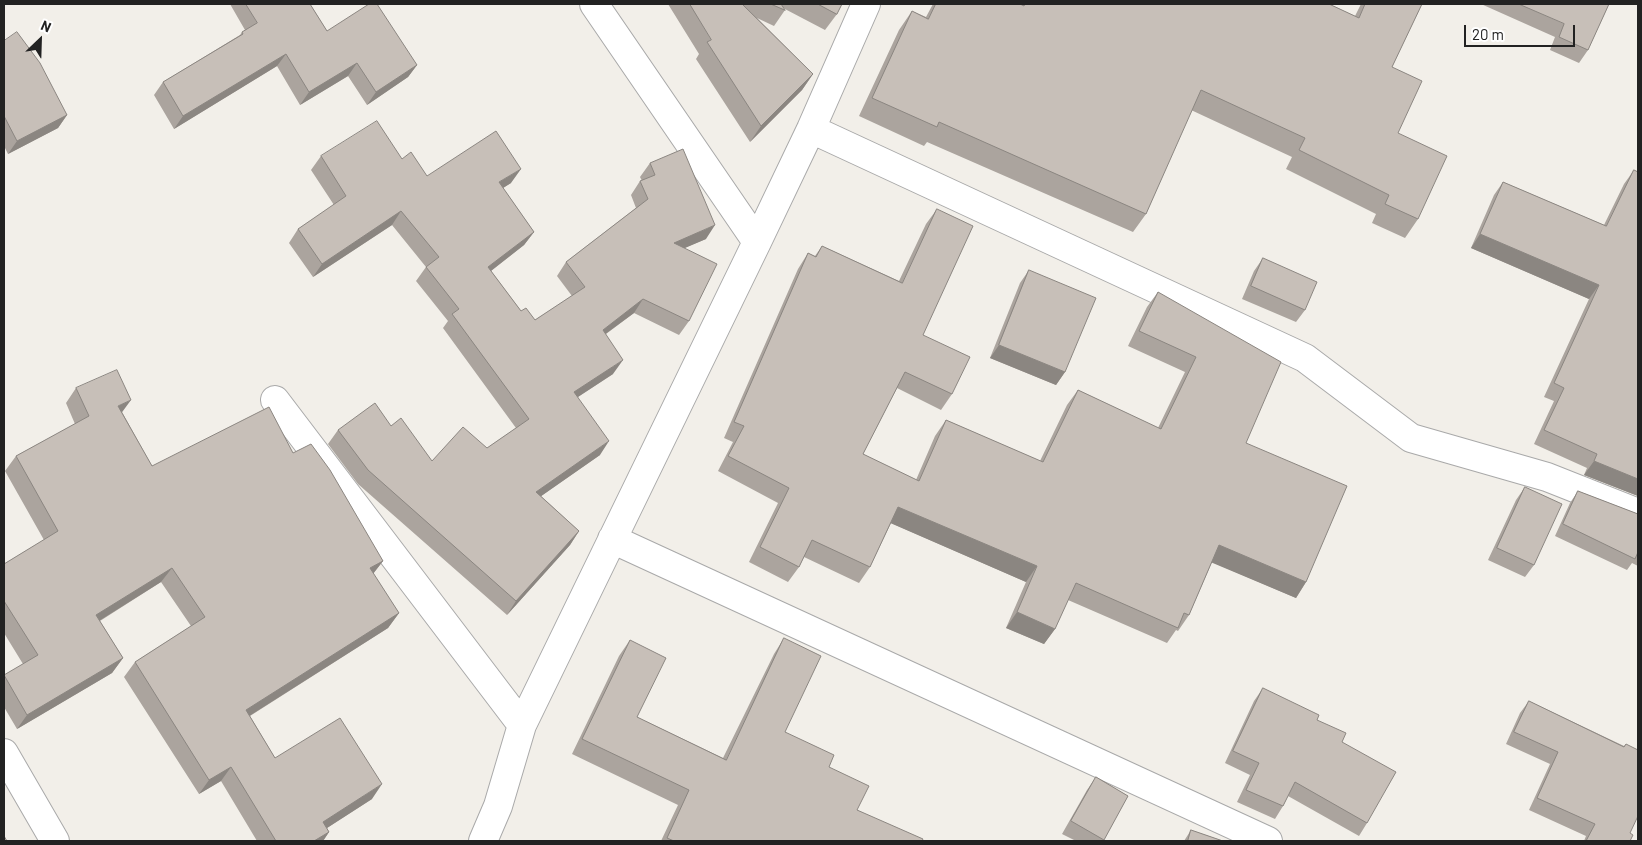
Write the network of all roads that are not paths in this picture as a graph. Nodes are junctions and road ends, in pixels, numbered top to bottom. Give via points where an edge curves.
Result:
1 (594, 4) edge
2 (866, 4) edge
3 (811, 129) junction
4 (757, 242) junction
5 (275, 400) dead end
6 (1638, 513) edge
7 (612, 539) junction
8 (522, 725) junction
9 (6, 760) edge
10 (55, 841) edge
11 (483, 841) edge
12 (1268, 841) edge

1 - 4 street
2 - 3 street
3 - 4 street
3 - 6 street via 1305,358 1411,438 1547,477
4 - 7 street
5 - 8 street
7 - 8 street
7 - 12 street
8 - 11 street via 498,806
9 - 10 street

